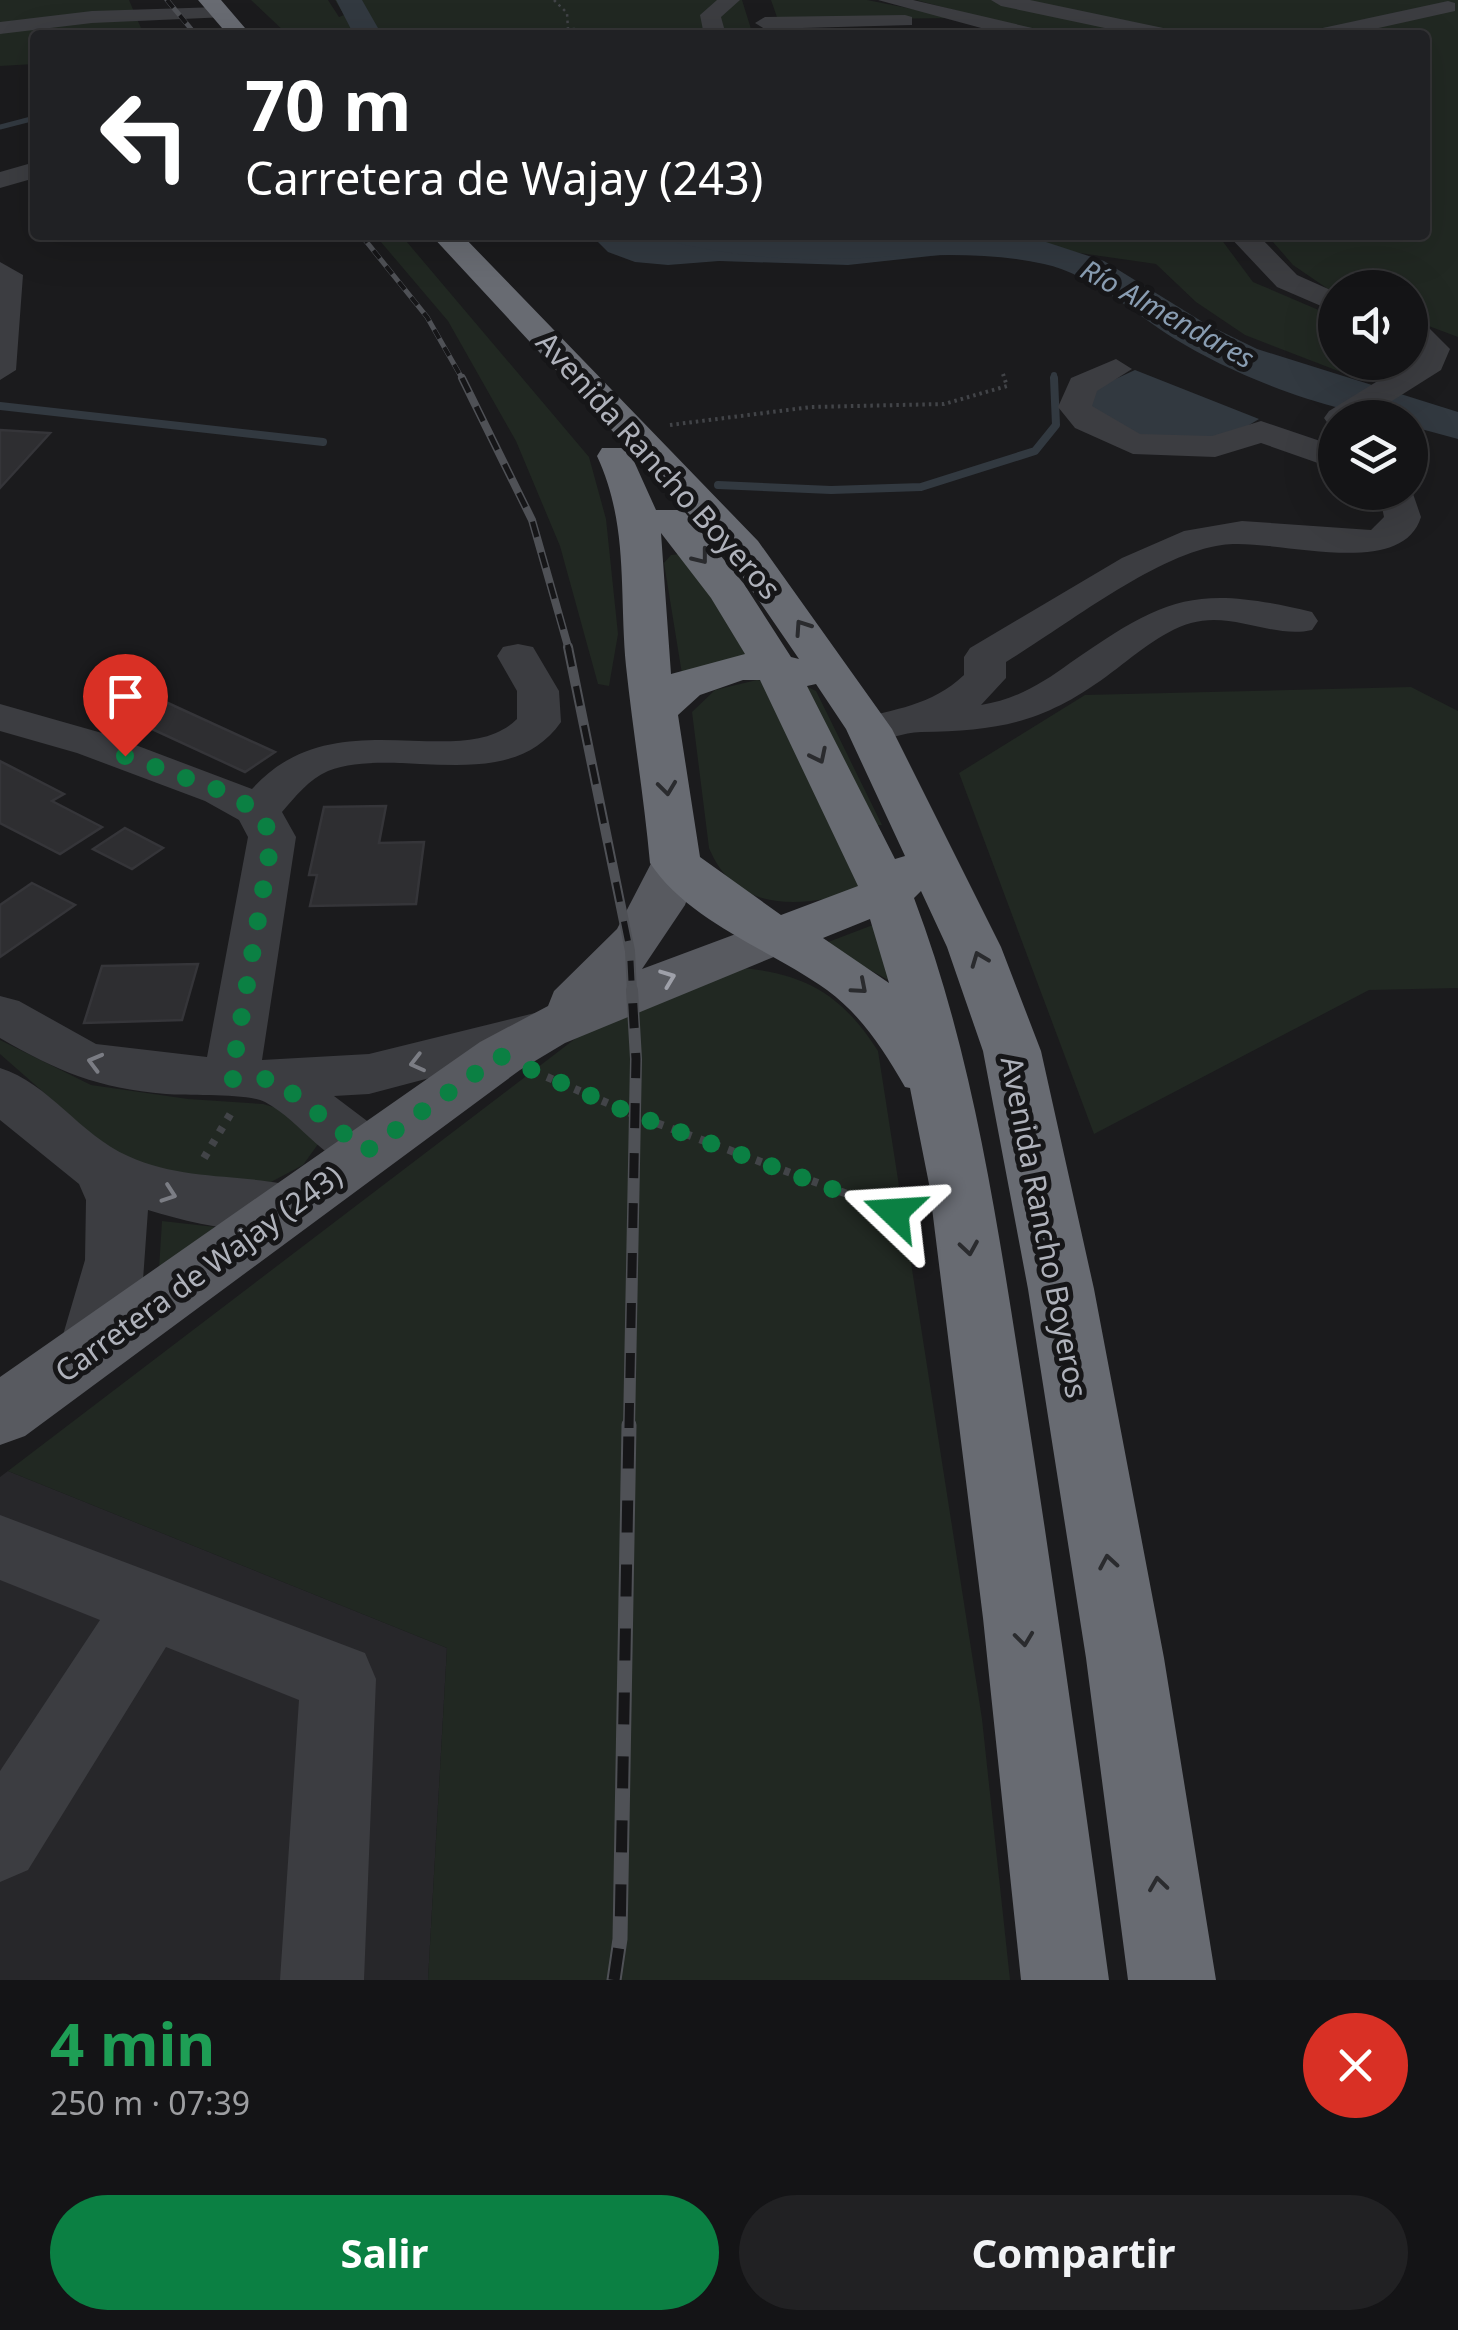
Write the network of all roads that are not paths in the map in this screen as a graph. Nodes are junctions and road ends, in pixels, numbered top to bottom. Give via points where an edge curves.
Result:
1 (730, 0) edge
2 (755, 0) edge
3 (888, 0) edge
4 (1000, 0) edge
5 (220, 4) edge
6 (1447, 4) edge
7 (905, 22) dead end
8 (0, 28) edge
9 (768, 29) edge
10 (237, 30) edge
11 (254, 30) edge
12 (714, 30) edge
13 (1012, 30) edge
14 (1144, 30) edge
15 (1339, 30) edge
16 (30, 171) edge
17 (0, 180) edge
18 (424, 240) edge
19 (450, 240) edge
20 (1247, 240) edge
21 (0, 271) edge
22 (1318, 295) edge
23 (1428, 344) edge
24 (1428, 365) edge
25 (1116, 369) dead end
26 (0, 370) edge
27 (1408, 380) edge
28 (1372, 400) edge
29 (1318, 430) edge
30 (1296, 442) junction
31 (622, 443) junction
32 (1318, 451) edge
33 (1405, 510) edge
34 (1298, 622) dead end
35 (518, 656) dead end
36 (776, 668) junction
37 (656, 712) junction
38 (0, 718) edge
39 (863, 718) junction
40 (922, 722) junction
41 (258, 811) junction
42 (926, 847) junction
43 (676, 864) junction
44 (887, 894) junction
45 (779, 935) junction
46 (0, 1014) edge
47 (523, 1043) junction
48 (252, 1079) junction
49 (0, 1088) edge
50 (946, 1117) junction
51 (366, 1151) junction
52 (100, 1168) junction
53 (290, 1207) junction
54 (90, 1352) junction
55 (0, 1415) edge
56 (0, 1547) edge
57 (151, 1606) junction
58 (0, 1842) edge
59 (322, 1980) edge
60 (1065, 1980) edge
61 (1172, 1980) edge

1 - 12 street via 710,15
2 - 9 street
3 - 13 street
4 - 14 street
5 - 8 street
5 - 10 highway
5 - 11 highway
6 - 15 street
7 - 9 street
16 - 17 street
18 - 31 highway, Avenida Rancho Boyeros
19 - 31 highway, Avenida Rancho Boyeros
20 - 22 street via 1287,281
21 - 26 street via 8,275
23 - 24 street via 1434,349
25 - 30 street via 1083,385 1075,407 1087,421 1132,444 1215,447 1261,431
27 - 28 street
29 - 30 street
30 - 32 street
31 -> 36 highway, Avenida Rancho Boyeros
31 - 37 highway via 642,522
39 -> 31 highway, Avenida Rancho Boyeros via 744,549
33 - 40 street via 1395,534 1376,542 1256,532 1177,544 985,657 986,678
34 - 40 street via 1248,606 1211,604 1138,632 1038,703
35 - 41 street via 538,691 539,722 523,740 490,748 328,756 293,773
36 - 37 highway via 707,675 676,689
36 - 39 highway via 809,676
36 -> 44 highway, Avenida Rancho Boyeros
37 -> 43 highway
38 - 41 street via 148,764
39 - 40 street
39 - 42 highway, Avenida Rancho Boyeros
41 - 48 street via 272,837
42 - 44 highway via 915,870
61 -> 42 highway, Avenida Rancho Boyeros via 1125,1658 1030,1127 991,990
43 - 45 highway via 723,903
43 - 47 main road, Carretera de Wajay (243) via 646,932
44 - 45 highway
44 - 50 highway, Avenida Rancho Boyeros via 914,970
47 -> 45 main road, Carretera de Wajay (243)
45 -> 50 highway via 825,959 880,1004 905,1036
48 -> 46 street via 161,1074 83,1060
47 -> 48 street via 369,1074
47 - 51 main road, Carretera de Wajay (243)
48 - 51 street
49 - 52 street
50 -> 60 highway, Avenida Rancho Boyeros via 1019,1599
51 - 53 main road, Carretera de Wajay (243)
52 -> 53 street via 180,1198
52 - 54 street via 118,1203 112,1288
53 - 54 main road, Carretera de Wajay (243)
54 - 55 main road, Carretera de Wajay (243)
56 - 57 street
57 - 58 street
57 - 59 street via 338,1678

